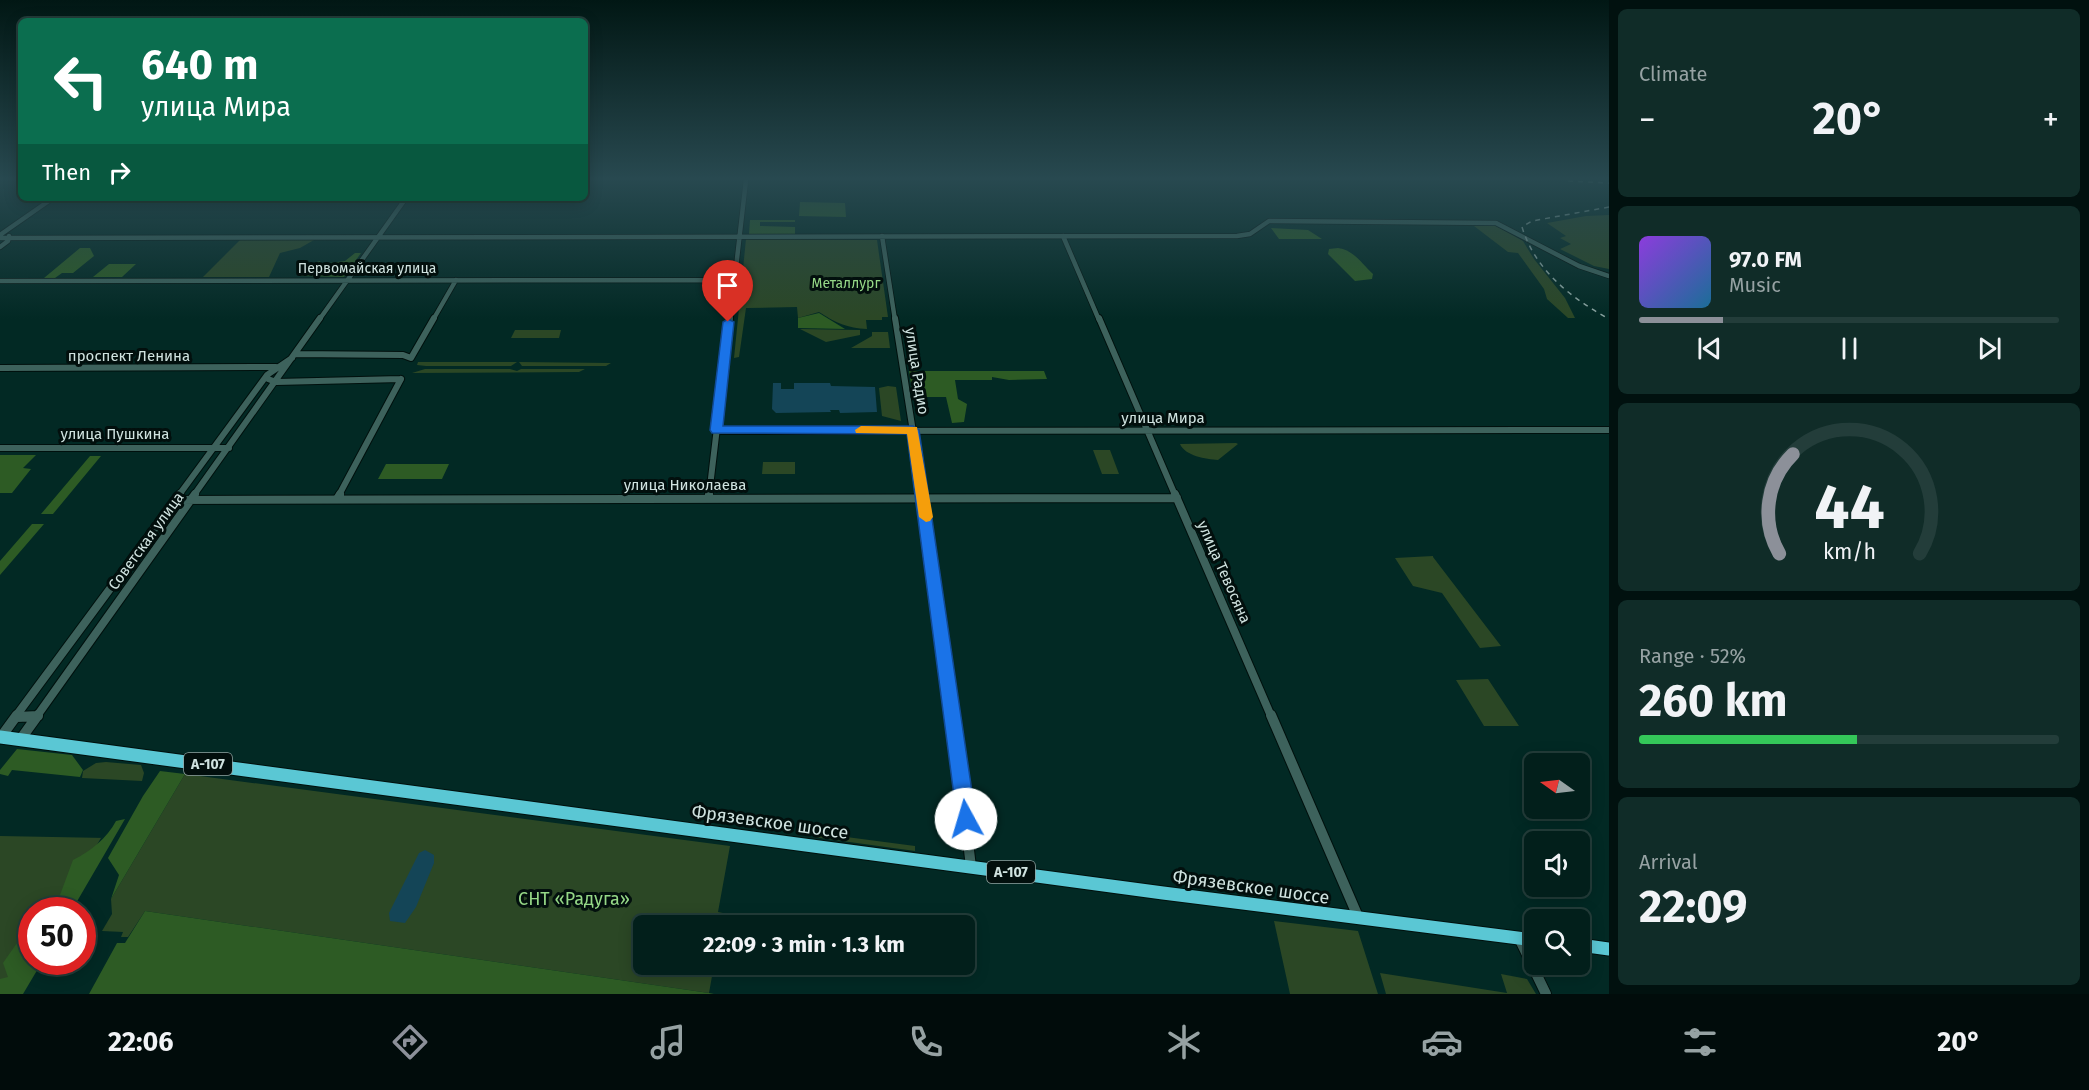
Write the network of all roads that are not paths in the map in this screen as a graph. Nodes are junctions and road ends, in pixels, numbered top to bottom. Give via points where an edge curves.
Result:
1 (15, 226) edge
2 (386, 226) edge
3 (740, 226) edge
4 (1261, 226) edge
5 (1503, 226) edge
6 (10, 230) junction
7 (0, 236) edge
8 (739, 236) junction
9 (882, 236) junction
10 (1063, 236) junction
11 (9, 237) junction
12 (378, 237) junction
13 (0, 247) edge
14 (1609, 276) edge
15 (348, 280) junction
16 (456, 280) junction
17 (733, 280) junction
18 (0, 281) edge
19 (294, 355) junction
20 (277, 367) junction
21 (0, 368) edge
22 (258, 368) junction
23 (267, 377) junction
24 (280, 377) junction
25 (716, 430) junction
26 (913, 430) junction
27 (1609, 430) edge
28 (1149, 431) junction
29 (0, 448) edge
30 (213, 448) junction
31 (229, 448) junction
32 (923, 497) junction
33 (709, 498) junction
34 (1177, 498) junction
35 (337, 499) junction
36 (175, 500) junction
37 (192, 500) junction
38 (38, 716) junction
39 (17, 717) junction
40 (0, 737) edge
41 (20, 740) junction
42 (971, 867) junction
43 (1359, 919) junction
44 (1519, 938) junction
45 (1524, 939) edge
46 (1590, 946) edge
47 (1609, 949) edge
48 (1545, 994) edge

1 - 6 main road
2 - 12 main road, Советская улица
3 - 8 main road
4 - 10 main road via 1243,236
5 - 14 main road via 1580,266
6 - 7 main road
6 - 11 main road
7 - 11 main road
8 - 9 main road
8 - 12 main road
8 - 17 main road
9 - 10 main road
9 - 26 main road, улица Радио
10 - 28 main road, улица Тевосяна
11 - 12 main road
11 - 13 main road
12 - 15 main road, Советская улица
15 - 16 main road, Первомайская улица
15 - 18 main road, Первомайская улица
15 - 19 main road, Советская улица
16 - 17 main road, Первомайская улица
16 - 19 main road via 411,358
17 - 25 main road
19 - 20 main road, Советская улица
19 - 24 main road, Советская улица
20 - 22 main road, проспект Ленина
20 - 23 main road, Советская улица
20 - 24 main road via 283,368
21 - 22 main road, проспект Ленина
22 - 23 main road via 265,370
23 - 24 main road
23 - 30 main road, Советская улица
24 - 31 main road, Советская улица
24 - 35 main road via 401,379
25 - 26 main road, улица Мира
25 - 33 main road
26 - 28 main road, улица Мира
26 - 32 main road, улица Радио
27 - 28 main road, улица Мира
28 - 34 main road, улица Тевосяна
29 - 30 main road, улица Пушкина
30 - 31 main road, улица Пушкина
30 - 36 main road, Советская улица
31 - 37 main road, Советская улица
32 - 33 main road, улица Николаева
32 - 34 main road, улица Николаева
32 - 42 main road, улица Радио
33 - 35 main road, улица Николаева
34 - 43 main road, улица Тевосяна
35 - 37 main road, улица Николаева
36 - 37 main road, улица Николаева
36 - 39 main road, Советская улица
37 - 38 main road, Советская улица
38 - 39 main road
38 - 41 main road, Советская улица
39 - 40 main road, Советская улица
40 - 41 highway, Фрязевское шоссе / А-107
41 - 42 highway, Фрязевское шоссе / А-107
42 - 43 highway, Фрязевское шоссе / А-107
43 - 44 highway, Фрязевское шоссе / А-107
44 - 45 highway, Фрязевское шоссе / А-107
44 - 48 main road
46 - 47 highway

